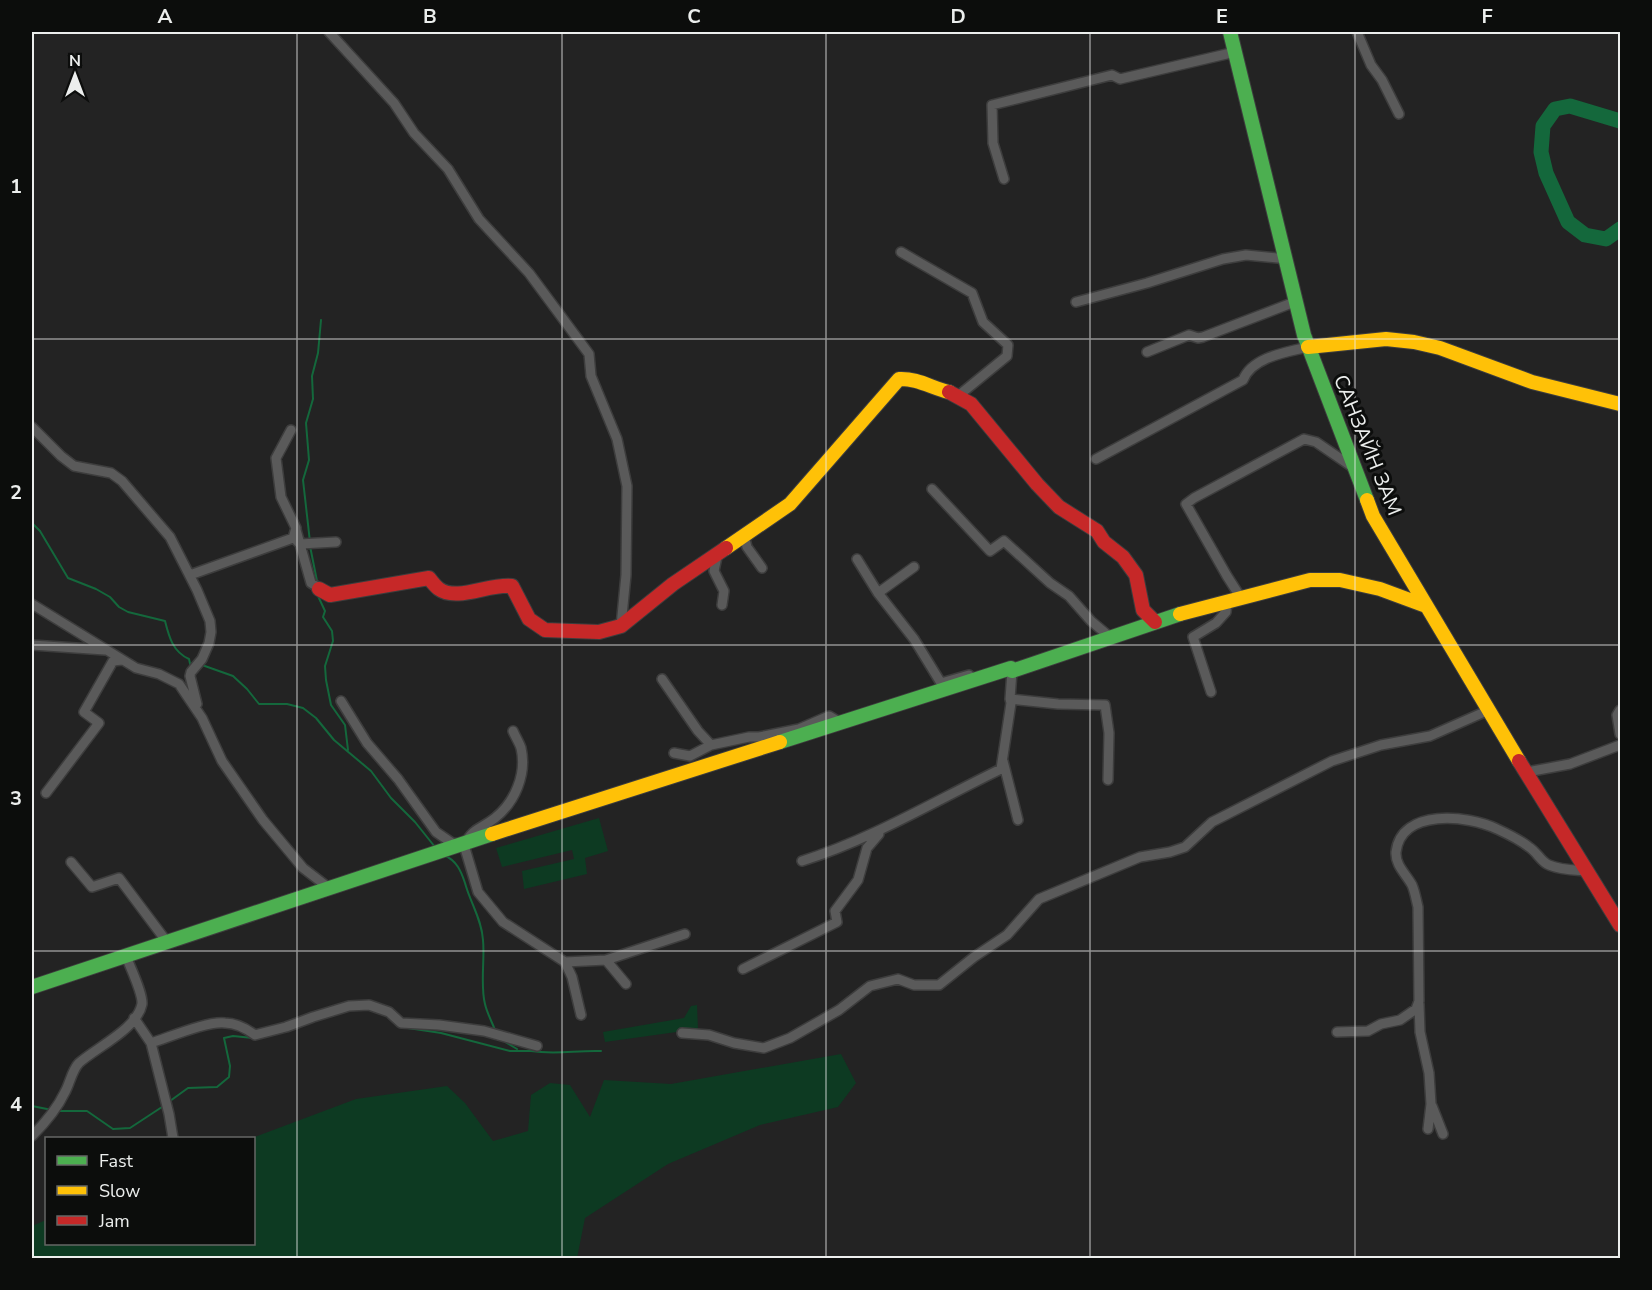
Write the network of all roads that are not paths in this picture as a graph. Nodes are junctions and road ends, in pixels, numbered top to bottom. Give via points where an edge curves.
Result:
1 (329, 32) edge
2 (1230, 32) edge
3 (1358, 32) edge
4 (1235, 52) junction
5 (1399, 114) dead end
6 (1004, 179) dead end
7 (901, 252) dead end
8 (1287, 259) junction
9 (1297, 301) junction
10 (1076, 302) dead end
11 (1308, 347) junction
12 (1147, 352) dead end
13 (958, 396) junction
14 (1620, 404) edge
15 (32, 427) edge
16 (291, 430) dead end
17 (1096, 459) dead end
18 (1354, 468) junction
19 (932, 489) dead end
20 (754, 529) junction
21 (296, 537) junction
22 (336, 542) dead end
23 (718, 552) junction
24 (857, 559) dead end
25 (914, 567) dead end
26 (762, 568) dead end
27 (190, 575) junction
28 (317, 587) joint
29 (878, 593) junction
30 (1242, 598) junction
31 (1227, 602) junction
32 (32, 604) edge
33 (722, 605) dead end
34 (1426, 606) junction
35 (1155, 622) junction
36 (621, 626) junction
37 (1110, 637) junction
38 (32, 645) edge
39 (107, 650) junction
40 (122, 660) junction
41 (1012, 670) junction
42 (662, 679) dead end
43 (1211, 692) dead end
44 (1010, 699) junction
45 (341, 701) dead end
46 (1489, 710) junction
47 (1620, 710) edge
48 (202, 718) junction
49 (841, 723) junction
50 (513, 731) dead end
51 (1620, 734) edge
52 (711, 745) junction
53 (1620, 745) edge
54 (674, 753) dead end
55 (1004, 761) junction
56 (1527, 772) junction
57 (1108, 780) dead end
58 (46, 793) dead end
59 (1018, 820) dead end
60 (885, 828) junction
61 (464, 845) junction
62 (802, 861) dead end
63 (71, 862) dead end
64 (1586, 871) junction
65 (329, 888) junction
66 (1620, 925) edge
67 (685, 934) dead end
68 (167, 942) junction
69 (126, 956) junction
70 (606, 960) junction
71 (565, 962) junction
72 (743, 969) dead end
73 (626, 984) dead end
74 (32, 987) edge
75 (1419, 1001) junction
76 (581, 1015) dead end
77 (134, 1017) junction
78 (1337, 1032) dead end
79 (682, 1033) dead end
80 (151, 1043) junction
81 (537, 1046) dead end
82 (1431, 1104) junction
83 (1428, 1129) dead end
84 (1443, 1134) dead end
85 (32, 1136) edge
86 (173, 1137) edge

1 - 36 street via 448,169 479,219 529,273 589,354 591,376 617,439 627,486
2 - 4 street, САНЗАЙН ЗАМ
3 - 5 street via 1371,65
4 - 6 street via 1120,79 1112,75 992,105 993,143
4 - 8 street, САНЗАЙН ЗАМ
7 - 13 street via 972,293 983,322 1008,345 1007,356
8 - 9 street, САНЗАЙН ЗАМ
8 - 10 street via 1246,255 1222,259
9 - 11 street, САНЗАЙН ЗАМ
9 - 12 street via 1203,337 1189,335
11 - 14 street via 1386,339 1414,342 1532,382
11 - 17 street via 1254,366 1243,380
11 - 18 street, САНЗАЙН ЗАМ
13 - 20 street via 912,378 899,379 790,504
13 - 35 street via 971,404 1059,507 1097,531 1123,557 1136,575 1143,610
15 - 27 street via 74,466 111,473 122,481 170,537
16 - 21 street via 276,458 281,497
18 - 30 street via 1316,442 1304,439 1186,504
18 - 34 street, САНЗАЙН ЗАМ via 1373,516
19 - 37 street via 990,551 1004,541
20 - 23 street
20 - 26 street via 745,539
21 - 22 street
21 - 27 street
21 - 28 street via 311,583
23 - 33 street via 714,571 724,591
23 - 36 street
24 - 29 street
25 - 29 street
27 - 48 street via 211,632 202,660 190,676
28 - 36 street via 330,596 429,578 440,591 453,594 502,584 512,586 529,619 544,630 599,632
29 - 41 street via 915,639 941,683 1004,665
30 - 31 street
30 - 34 street via 1310,580 1340,580
31 - 35 street
31 - 43 street via 1226,612 1216,623 1192,637
32 - 39 street
34 - 46 street, САНЗАЙН ЗАМ
35 - 37 street
37 - 41 street
38 - 39 street
39 - 40 street
40 - 48 street via 179,684
40 - 58 street via 113,661 84,712 99,723
41 - 44 street
41 - 49 street
42 - 52 street
44 - 55 street
44 - 57 street via 1106,705
45 - 61 street via 367,744 436,832 452,843
46 - 56 street, САНЗАЙН ЗАМ
46 - 79 street via 1430,736 1381,745 1332,761 1212,822 1185,847 1140,857 1039,899 1007,935 939,985 914,985 898,979 870,986 839,1010 764,1048
47 - 51 street
48 - 65 street via 222,761 263,820 303,868
49 - 52 street via 829,716 799,729
49 - 61 street
50 - 61 street via 521,747 518,788 505,808 471,832
52 - 54 street via 690,756
53 - 56 street via 1570,764
55 - 59 street
55 - 60 street via 1001,769
56 - 64 street, САНЗАЙН ЗАМ
60 - 62 street
60 - 72 street via 867,848 858,880 835,911 837,922
61 - 65 street
61 - 71 street via 478,892 504,922
63 - 68 street via 92,886 119,878
64 - 66 street, САНЗАЙН ЗАМ
64 - 75 street via 1548,864 1531,847 1495,828 1464,820 1429,819 1411,826 1400,837 1396,854 1418,907
65 - 68 street
67 - 70 street
68 - 69 street
69 - 74 street
69 - 77 street via 142,1000
70 - 71 street
70 - 73 street
71 - 76 street
75 - 78 street via 1416,1009 1400,1020 1368,1031
75 - 82 street
77 - 80 street
77 - 85 street via 124,1030 76,1066 47,1122
80 - 81 street via 224,1022 255,1035 349,1006 369,1005 389,1012 400,1023 484,1031
80 - 86 street
82 - 83 street
82 - 84 street

